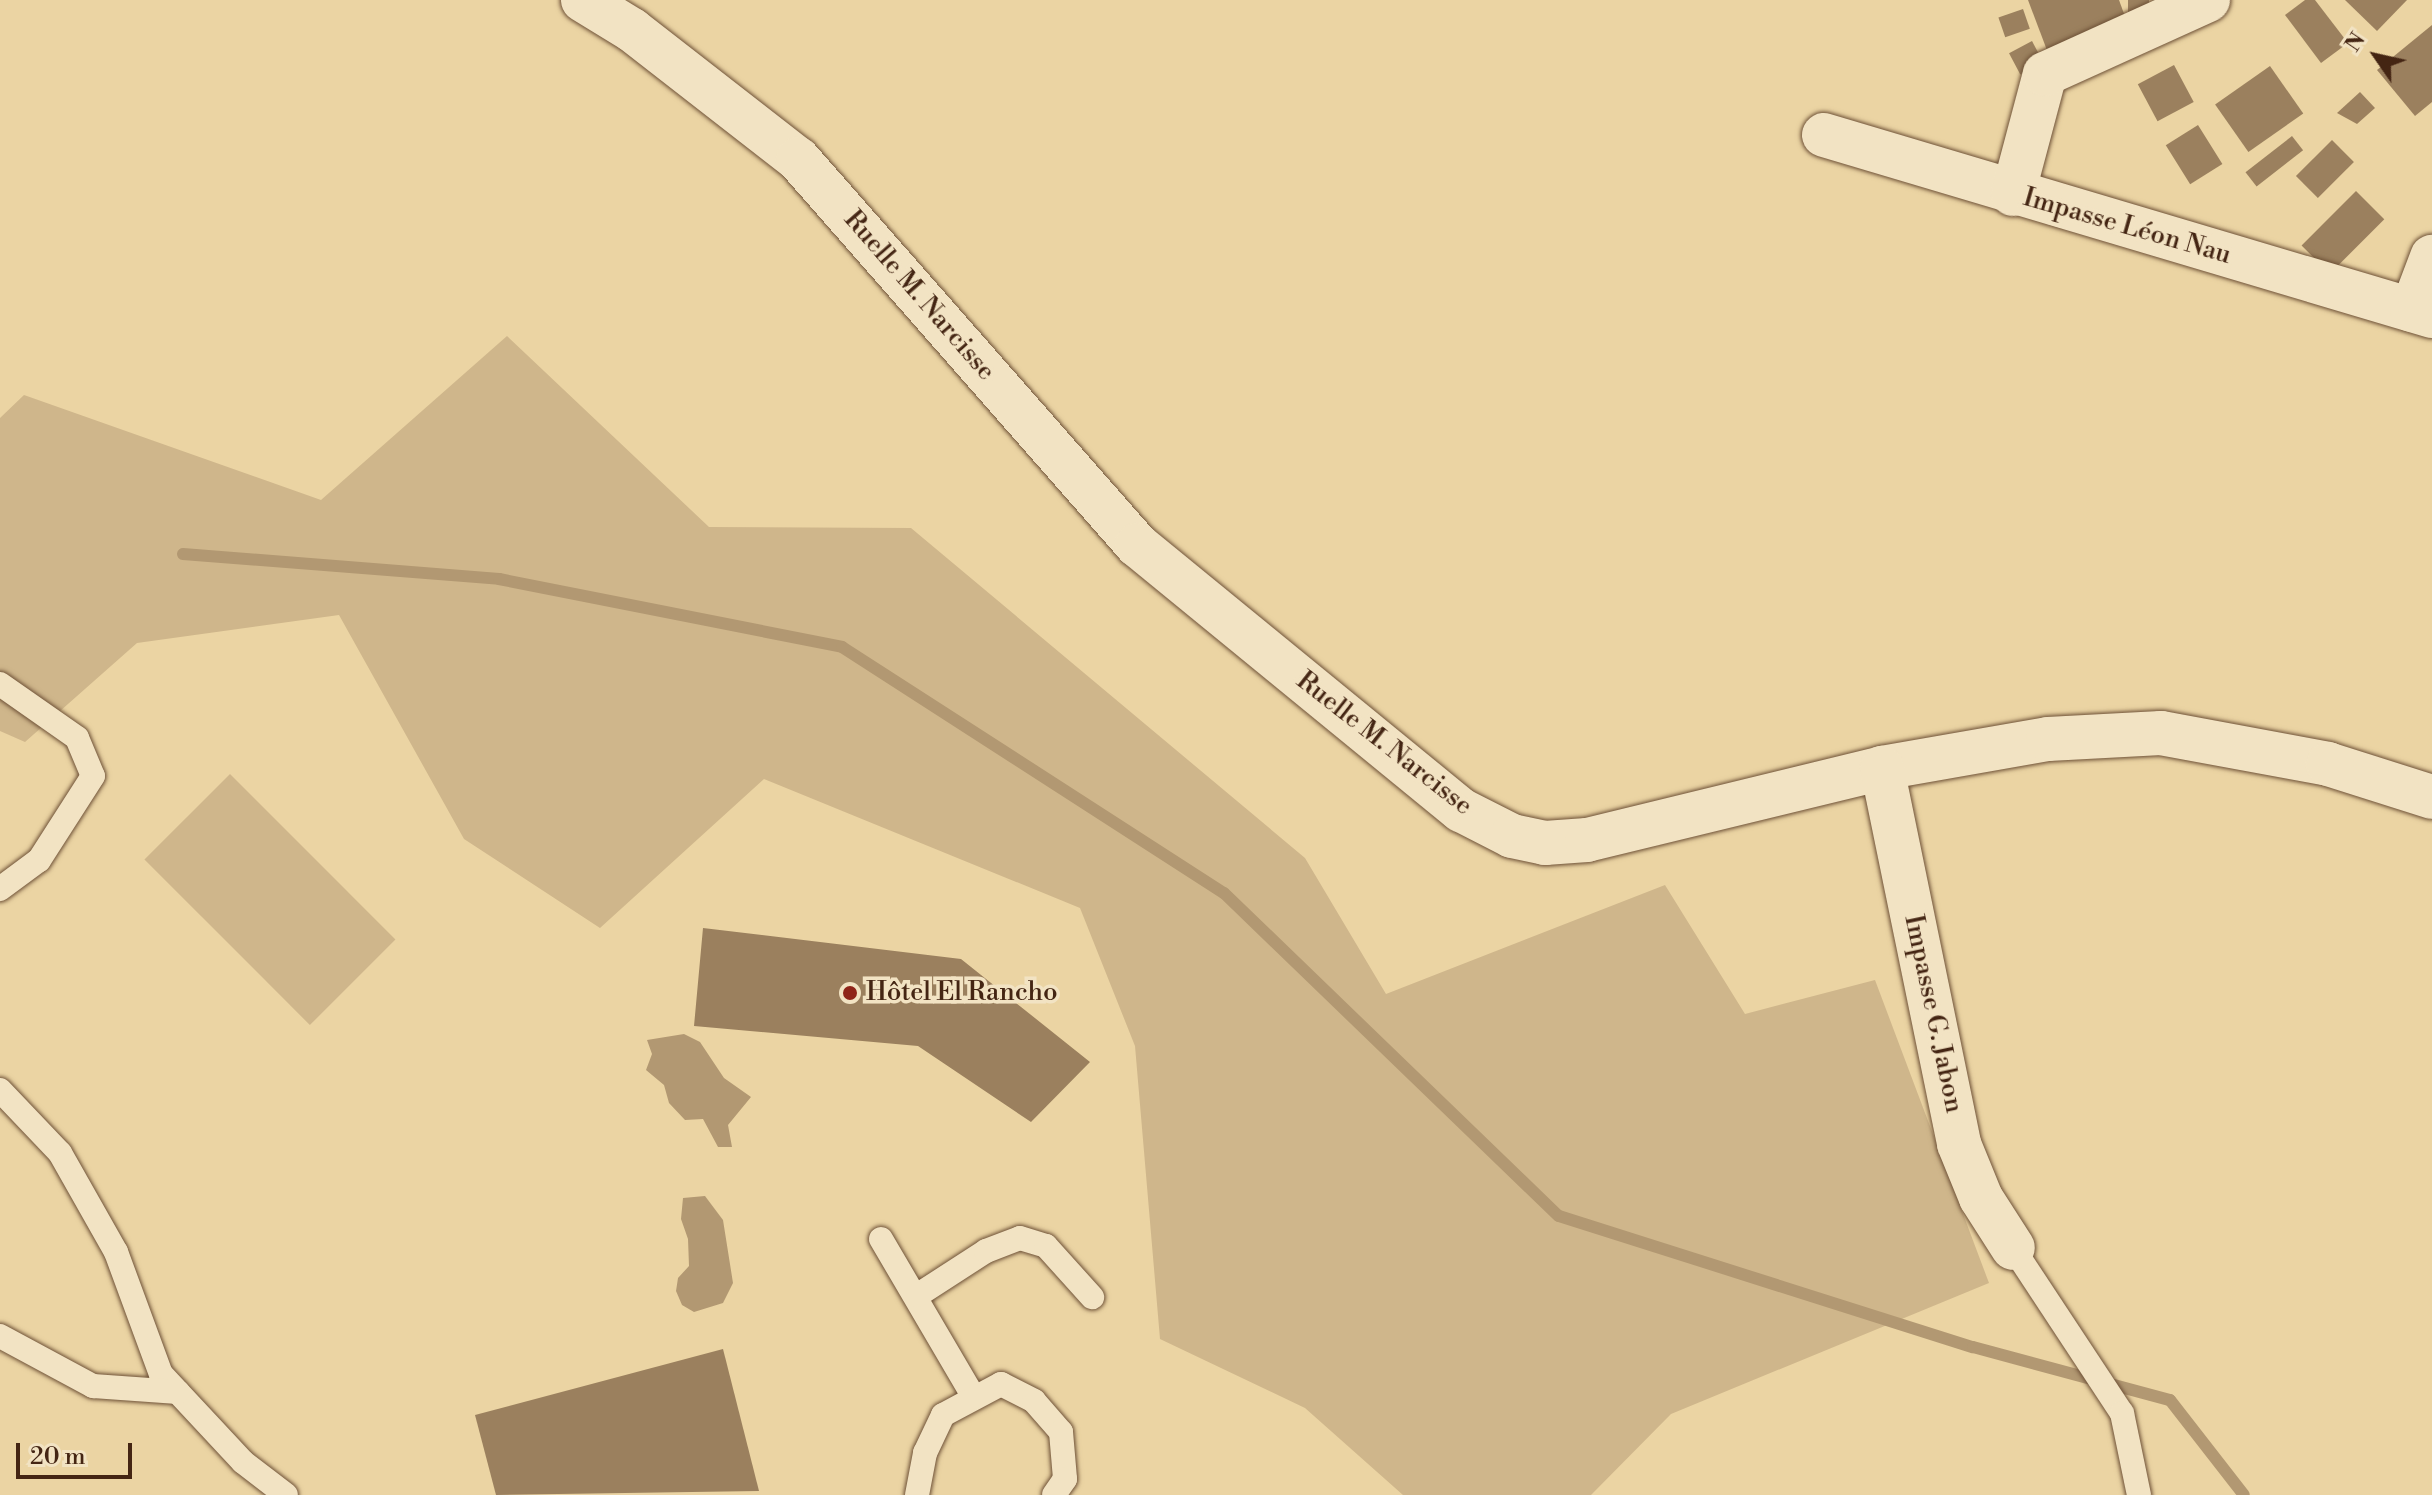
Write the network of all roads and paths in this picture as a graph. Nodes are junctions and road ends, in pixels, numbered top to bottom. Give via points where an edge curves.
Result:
1 (583, 0) edge
2 (2208, 0) edge
3 (1824, 135) dead end
4 (2013, 194) junction
5 (2432, 257) edge
6 (2422, 313) edge
7 (0, 684) edge
8 (1882, 768) junction
9 (2432, 797) edge
10 (0, 889) edge
11 (0, 1090) edge
12 (881, 1239) dead end
13 (2013, 1248) joint
14 (918, 1295) junction
15 (1092, 1297) dead end
16 (5, 1344) edge
17 (178, 1392) junction
18 (973, 1396) junction
19 (286, 1495) edge
20 (917, 1495) edge
21 (1054, 1495) edge
22 (2139, 1495) edge

1 - 8 street, Ruelle M. Narcisse via 632,30 798,159 1137,545 1461,810 1512,836 1545,843 1587,840
2 - 4 street via 2045,74
3 - 4 street, Impasse Léon Nau
4 - 6 street, Impasse Léon Nau
5 - 6 street
7 - 10 lane via 77,738 93,776 39,860
8 - 9 street, Ruelle M. Narcisse via 2048,739 2161,733 2328,764
8 - 13 street, Impasse G. Jabon via 1959,1144 1981,1198
11 - 17 lane via 60,1153 116,1252 161,1374
12 - 14 lane
13 - 22 lane via 2122,1413
14 - 15 lane via 986,1251 1020,1238 1046,1246
14 - 18 lane
16 - 17 lane via 93,1386
17 - 19 lane via 243,1462
18 - 20 lane via 943,1415 925,1453
18 - 21 lane via 1001,1384 1034,1401 1061,1432 1065,1479

